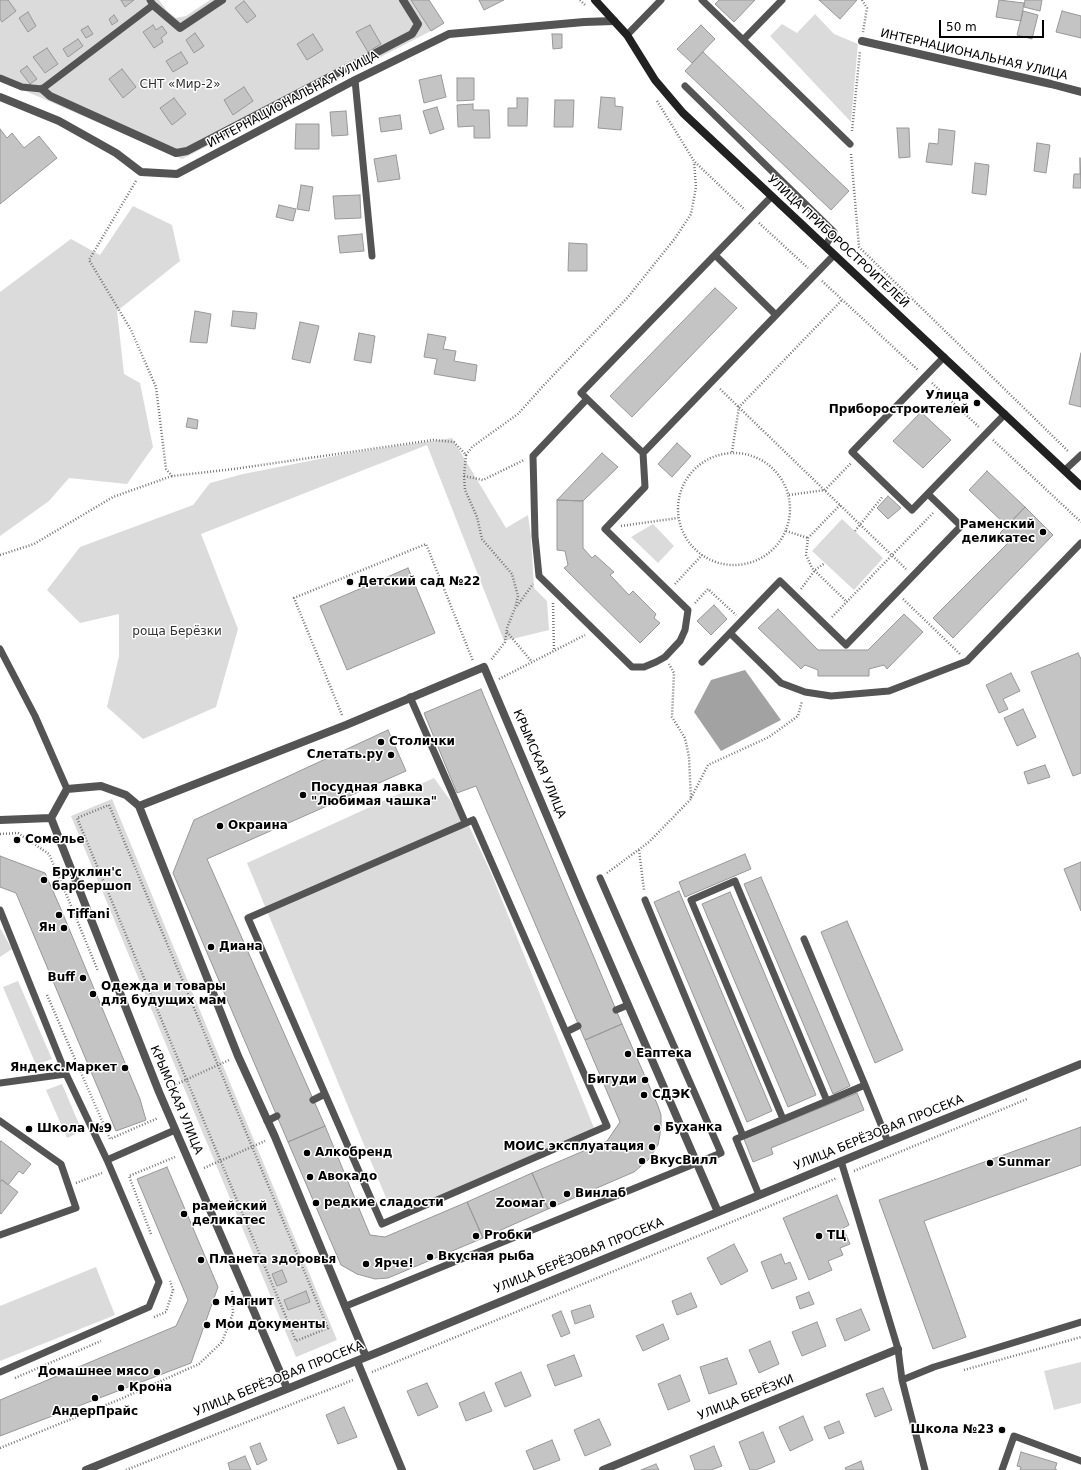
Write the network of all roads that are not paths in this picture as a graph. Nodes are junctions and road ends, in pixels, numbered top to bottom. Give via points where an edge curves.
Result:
1 (222, 0) edge
2 (403, 0) edge
3 (595, 0) edge
4 (660, 0) edge
5 (702, 0) edge
6 (782, 0) edge
7 (152, 3) edge
8 (614, 21) junction
9 (626, 35) junction
10 (743, 40) junction
11 (862, 41) road end
12 (0, 78) edge
13 (355, 80) junction
14 (685, 86) dead end
15 (42, 89) junction
16 (1081, 92) edge
17 (0, 97) edge
18 (850, 144) road end
19 (771, 196) junction
20 (825, 246) junction
21 (715, 255) junction
22 (834, 255) junction
23 (372, 256) dead end
24 (776, 315) junction
25 (944, 357) junction
26 (587, 399) junction
27 (1005, 414) junction
28 (643, 453) junction
29 (1078, 457) edge
30 (1065, 470) junction
31 (1081, 486) edge
32 (928, 494) junction
33 (1081, 543) edge
34 (730, 633) junction
35 (0, 649) edge
36 (702, 662) dead end
37 (410, 697) junction
38 (67, 789) junction
39 (139, 806) junction
40 (51, 818) junction
41 (0, 820) edge
42 (465, 822) junction
43 (600, 878) road end
44 (645, 900) road end
45 (0, 910) edge
46 (804, 939) dead end
47 (628, 1005) junction
48 (616, 1010) dead end
49 (578, 1026) dead end
50 (566, 1032) junction
51 (1081, 1064) edge
52 (66, 1074) junction
53 (0, 1083) edge
54 (865, 1085) junction
55 (325, 1094) junction
56 (313, 1100) dead end
57 (827, 1101) junction
58 (276, 1116) dead end
59 (783, 1120) junction
60 (0, 1121) edge
61 (267, 1121) junction
62 (175, 1130) junction
63 (743, 1136) junction
64 (888, 1142) junction
65 (107, 1160) junction
66 (841, 1161) junction
67 (696, 1163) junction
68 (760, 1195) junction
69 (718, 1212) junction
70 (0, 1235) edge
71 (346, 1306) junction
72 (1081, 1322) edge
73 (898, 1349) junction
74 (366, 1357) junction
75 (357, 1361) junction
76 (0, 1372) edge
77 (902, 1380) junction
78 (287, 1388) junction
79 (1081, 1461) edge
80 (86, 1470) edge
81 (402, 1470) edge
82 (603, 1470) edge
83 (925, 1470) edge
84 (1002, 1470) edge

1 - 7 street via 180,28
2 - 15 street via 418,24 412,34 187,151 176,153 50,96
3 - 8 street, УЛИЦА ПРИБОРОСТРОИТЕЛЕЙ
4 - 9 lane
5 - 10 lane
6 - 10 lane
7 - 15 lane
8 - 9 street, УЛИЦА ПРИБОРОСТРОИТЕЛЕЙ
8 - 13 street, ИНТЕРНАЦИОНАЛЬНАЯ УЛИЦА via 449,34
9 - 19 street, УЛИЦА ПРИБОРОСТРОИТЕЛЕЙ via 655,80 683,113
10 - 18 lane
11 - 16 street, ИНТЕРНАЦИОНАЛЬНАЯ УЛИЦА
12 - 15 lane via 22,87
13 - 17 street, ИНТЕРНАЦИОНАЛЬНАЯ УЛИЦА via 178,174 141,172 116,153 59,121
13 - 23 lane
14 - 20 lane via 834,232
19 - 20 street, УЛИЦА ПРИБОРОСТРОИТЕЛЕЙ
19 - 21 lane
20 - 22 street, УЛИЦА ПРИБОРОСТРОИТЕЛЕЙ
21 - 24 lane
21 - 26 lane via 581,393
22 - 24 lane
22 - 25 street, УЛИЦА ПРИБОРОСТРОИТЕЛЕЙ
24 - 28 lane
25 - 27 street, УЛИЦА ПРИБОРОСТРОИТЕЛЕЙ
25 - 32 lane via 852,452 912,510
26 - 28 lane
26 - 28 lane via 533,456 539,576 632,667 644,666 665,657 680,641 685,630 688,610 605,529 645,487
27 - 30 street, УЛИЦА ПРИБОРОСТРОИТЕЛЕЙ
27 - 32 lane
29 - 30 lane
30 - 31 street, УЛИЦА ПРИБОРОСТРОИТЕЛЕЙ
32 - 34 lane via 962,526 846,645 780,581
33 - 34 lane via 966,661 889,691 832,696 805,692 781,683
34 - 36 lane
35 - 38 lane
37 - 39 street via 346,725
37 - 42 lane
37 - 47 street, КРЫМСКАЯ УЛИЦА via 481,669 491,682
38 - 39 street via 101,786 126,795
38 - 40 street
39 - 61 street via 238,1056
40 - 41 street
40 - 62 street, КРЫМСКАЯ УЛИЦА
42 - 50 lane via 473,820
42 - 55 lane via 248,918
43 - 67 lane via 721,1153
44 - 63 lane
45 - 52 lane
46 - 54 lane
47 - 48 lane
47 - 67 street, КРЫМСКАЯ УЛИЦА
49 - 50 lane
50 - 55 lane via 607,1126 382,1224
51 - 64 street, УЛИЦА БЕРЁЗОВАЯ ПРОСЕКА
52 - 53 lane
52 - 65 lane
54 - 57 lane
54 - 64 lane
55 - 56 lane
57 - 59 lane
57 - 59 lane via 735,881 691,900
58 - 61 lane
59 - 63 lane
60 - 70 lane via 61,1164 76,1208
61 - 71 street
62 - 65 lane
62 - 78 street, КРЫМСКАЯ УЛИЦА
63 - 68 lane via 736,1139
64 - 66 street, УЛИЦА БЕРЁЗОВАЯ ПРОСЕКА
65 - 76 lane via 159,1282 149,1307
66 - 68 street, УЛИЦА БЕРЁЗОВАЯ ПРОСЕКА
66 - 73 lane
67 - 69 street, КРЫМСКАЯ УЛИЦА
67 - 71 lane
68 - 69 street, УЛИЦА БЕРЁЗОВАЯ ПРОСЕКА
69 - 74 street, УЛИЦА БЕРЁЗОВАЯ ПРОСЕКА
71 - 74 street
72 - 77 lane via 934,1367
73 - 77 lane
73 - 82 street, УЛИЦА БЕРЁЗКИ
74 - 75 street, УЛИЦА БЕРЁЗОВАЯ ПРОСЕКА
75 - 78 street, УЛИЦА БЕРЁЗОВАЯ ПРОСЕКА
75 - 81 street
77 - 83 lane
78 - 80 street, УЛИЦА БЕРЁЗОВАЯ ПРОСЕКА
79 - 84 lane via 1014,1436

